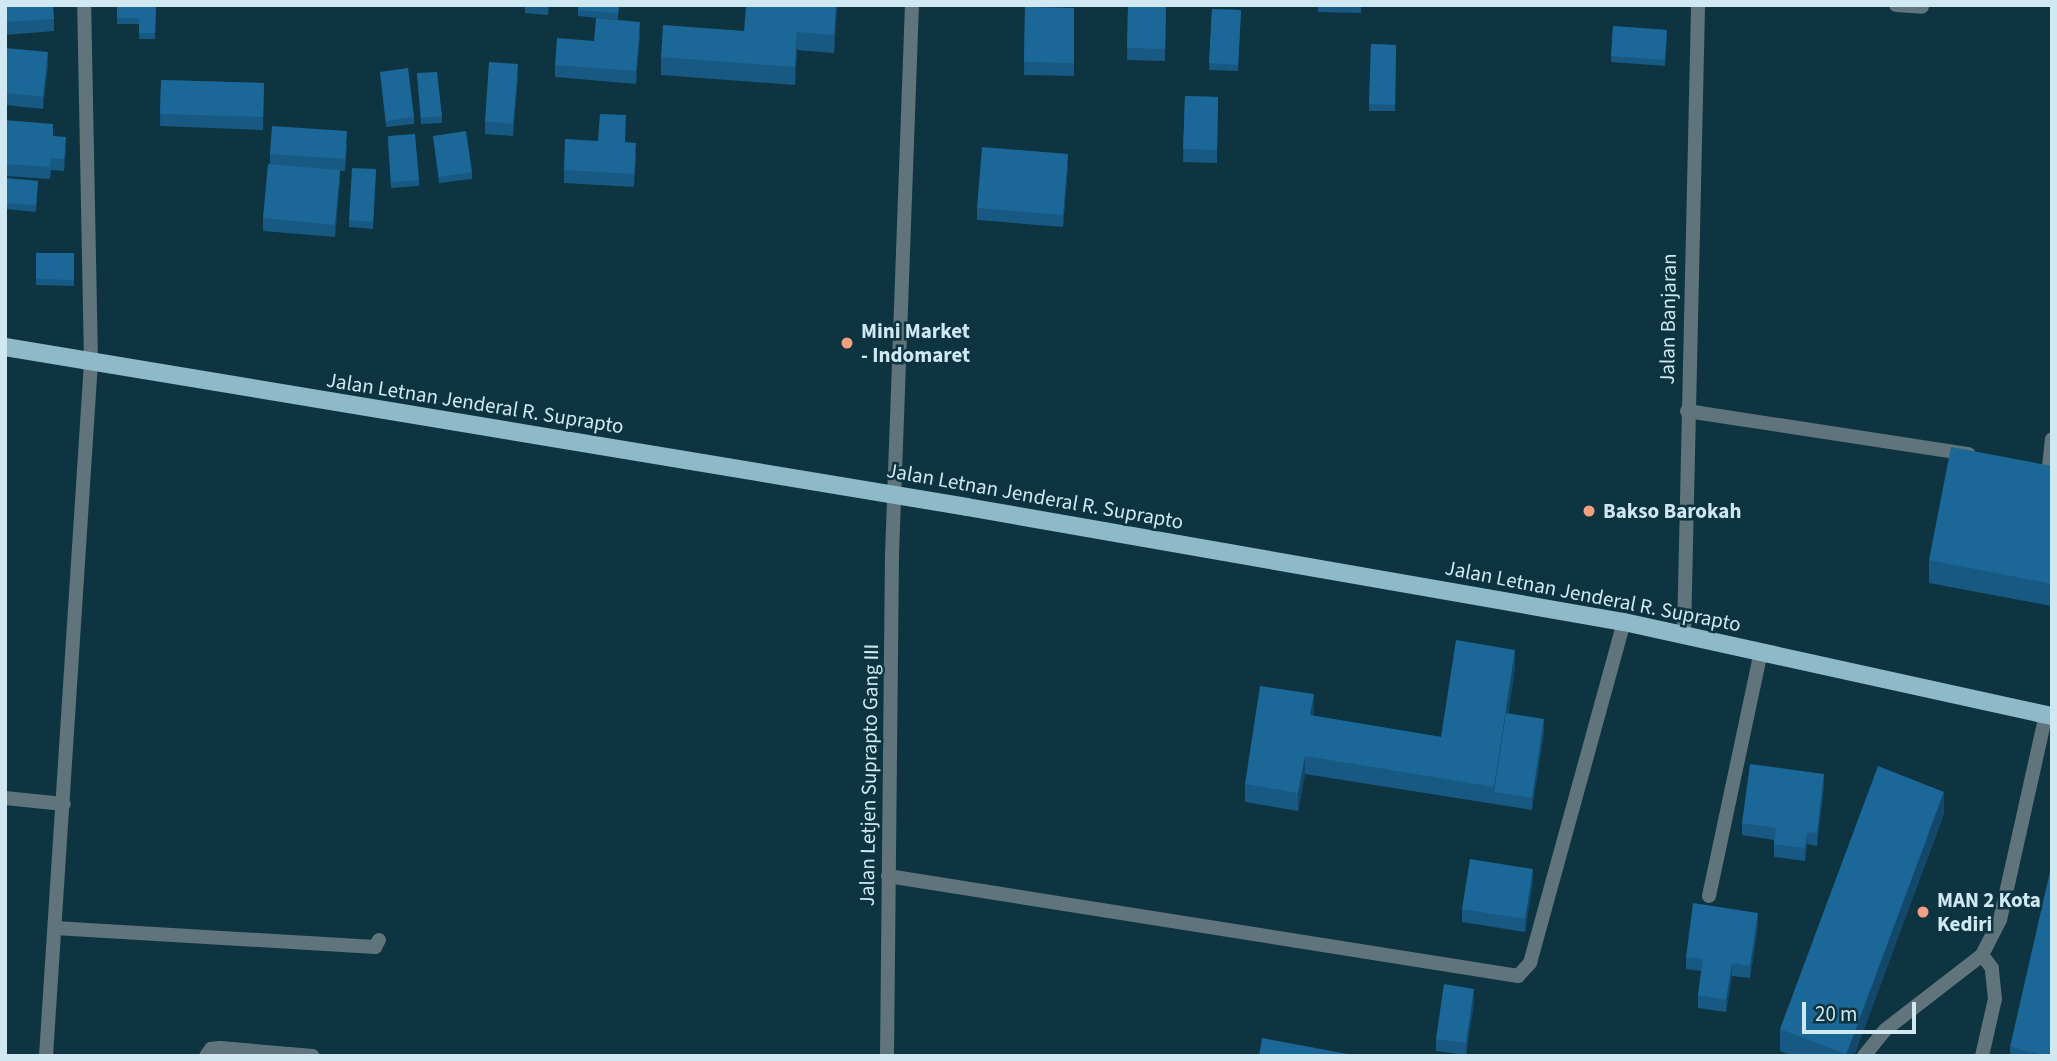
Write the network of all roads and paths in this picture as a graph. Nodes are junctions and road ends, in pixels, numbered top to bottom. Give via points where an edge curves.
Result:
1 (84, 5) edge
2 (912, 5) edge
3 (1698, 5) edge
4 (1896, 5) edge
5 (1922, 7) dead end
6 (5, 347) edge
7 (91, 362) junction
8 (1687, 411) junction
9 (2052, 439) edge
10 (1982, 456) edge
11 (2045, 466) edge
12 (895, 495) junction
13 (1624, 622) junction
14 (1684, 634) junction
15 (1761, 651) junction
16 (2049, 715) edge
17 (5, 798) edge
18 (64, 804) junction
19 (888, 876) junction
20 (1709, 896) dead end
21 (55, 928) junction
22 (379, 940) dead end
23 (1982, 955) junction
24 (46, 1056) edge
25 (206, 1056) edge
26 (313, 1056) edge
27 (887, 1056) edge
28 (1864, 1056) edge
29 (1982, 1056) edge

1 - 7 street
2 - 12 street, Jalan Letjen Suprapto Gang III
3 - 8 street, Jalan Banjaran
4 - 5 street
6 - 7 main road, Jalan Letnan Jenderal R. Suprapto
7 - 12 main road, Jalan Letnan Jenderal R. Suprapto
7 - 18 street
8 - 10 street
8 - 14 street, Jalan Banjaran
9 - 11 street
12 - 13 main road, Jalan Letnan Jenderal R. Suprapto
12 - 19 street, Jalan Letjen Suprapto Gang III
13 - 14 main road, Jalan Letnan Jenderal R. Suprapto
13 - 19 street via 1530,963 1518,976
14 - 15 main road, Jalan Letnan Jenderal R. Suprapto
15 - 16 main road, Jalan Letnan Jenderal R. Suprapto
15 - 20 street
16 - 23 street via 2000,920
17 - 18 street
18 - 21 street
19 - 27 street, Jalan Letjen Suprapto Gang III
21 - 22 street via 375,947
21 - 24 street
23 - 28 street via 1885,1030
23 - 29 street via 1992,968 1996,999
25 - 26 street via 211,1049 220,1048

